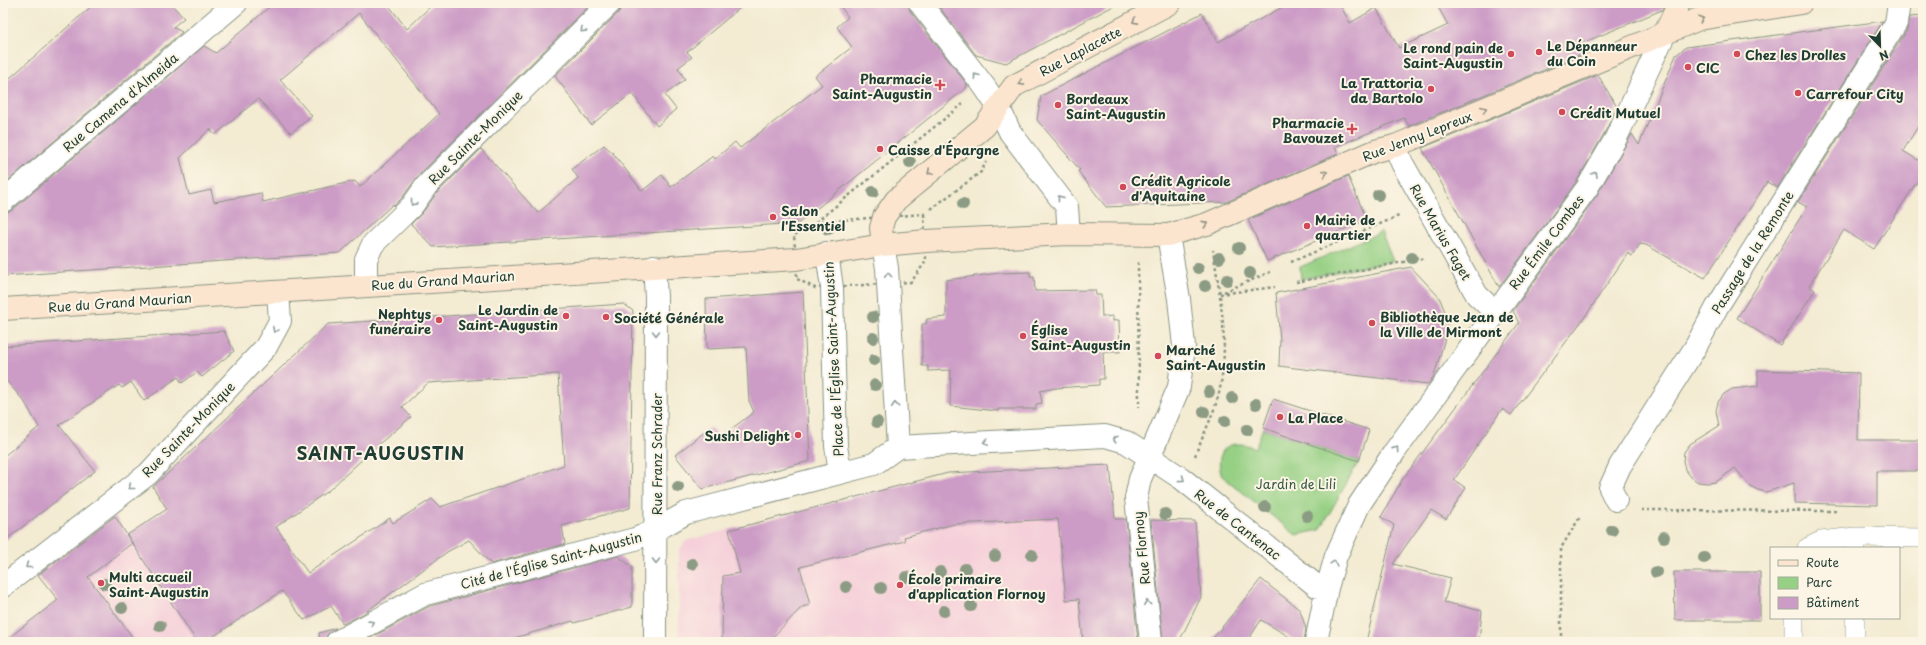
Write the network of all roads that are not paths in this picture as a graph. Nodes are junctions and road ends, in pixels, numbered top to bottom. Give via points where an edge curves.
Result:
1 (236, 3) edge
2 (610, 3) edge
3 (920, 3) edge
4 (1170, 3) edge
5 (1679, 3) edge
6 (1801, 3) edge
7 (1898, 3) edge
8 (1665, 33) junction
9 (999, 108) junction
10 (1395, 146) junction
11 (3, 201) edge
12 (1068, 234) junction
13 (1168, 235) junction
14 (883, 245) junction
15 (827, 253) junction
16 (654, 266) junction
17 (366, 285) junction
18 (278, 292) junction
19 (3, 309) edge
20 (1495, 312) junction
21 (898, 447) junction
22 (1150, 457) junction
23 (840, 472) junction
24 (1616, 500) road end
25 (656, 530) junction
26 (1923, 538) edge
27 (1855, 543) edge
28 (1809, 547) edge
29 (3, 586) edge
30 (1327, 588) junction
31 (1794, 619) edge
32 (1855, 619) edge
33 (337, 642) edge
34 (655, 642) edge
35 (1151, 642) edge
36 (1316, 642) edge
37 (1794, 642) edge
38 (1855, 642) edge

1 - 11 street, Rue Camena d'Almeida
2 -> 17 street, Rue Sainte-Monique via 427,185 412,206 374,244 366,259
9 -> 3 street
4 -> 9 street, Rue Laplacette via 1014,86
5 - 8 street, Rue Émile Combes
8 -> 6 street, Rue Jenny Lepreux via 1700,19
7 - 24 street, Passage de la Remonte via 1896,23 1620,466 1610,488
10 -> 8 street, Rue Jenny Lepreux
20 -> 8 street, Rue Émile Combes via 1587,188 1616,138
12 -> 9 street via 1066,207 1010,132
9 -> 14 street via 985,126 896,200 884,217 881,228
13 -> 10 street, Rue Jenny Lepreux via 1207,224 1375,151
10 - 20 street, Rue Marius Faget via 1402,163 1477,295
12 - 13 street
12 - 14 street
13 - 22 street via 1184,346 1179,387
14 - 15 street, Rue du Grand Maurian
21 -> 14 street via 888,279
15 - 16 street, Rue du Grand Maurian via 796,259
15 - 23 street, Place de l'Église Saint-Augustin via 832,288 836,446
16 - 17 street, Rue du Grand Maurian
16 -> 25 street, Rue Franz Schrader
17 - 18 street, Rue du Grand Maurian
18 - 19 street, Rue du Grand Maurian
18 -> 29 street, Rue Sainte-Monique via 280,321 266,347 148,474
30 -> 20 street, Rue Émile Combes via 1336,556 1359,505
22 -> 21 street via 1126,442 1106,436
21 - 23 street, Place de l'Église Saint-Augustin via 874,464
22 -> 30 street, Rue de Cantenac via 1181,478 1318,587
35 -> 22 street, Rue Flornoy via 1136,498 1140,479
23 - 25 street, Cité de l'Église Saint-Augustin via 686,513
33 -> 25 street, Cité de l'Église Saint-Augustin via 425,594 635,539
25 -> 34 street, Rue Franz Schrader
26 - 27 lane
27 - 28 lane via 1820,541
30 - 36 street, Rue Émile Combes
31 - 37 lane
32 - 38 lane

